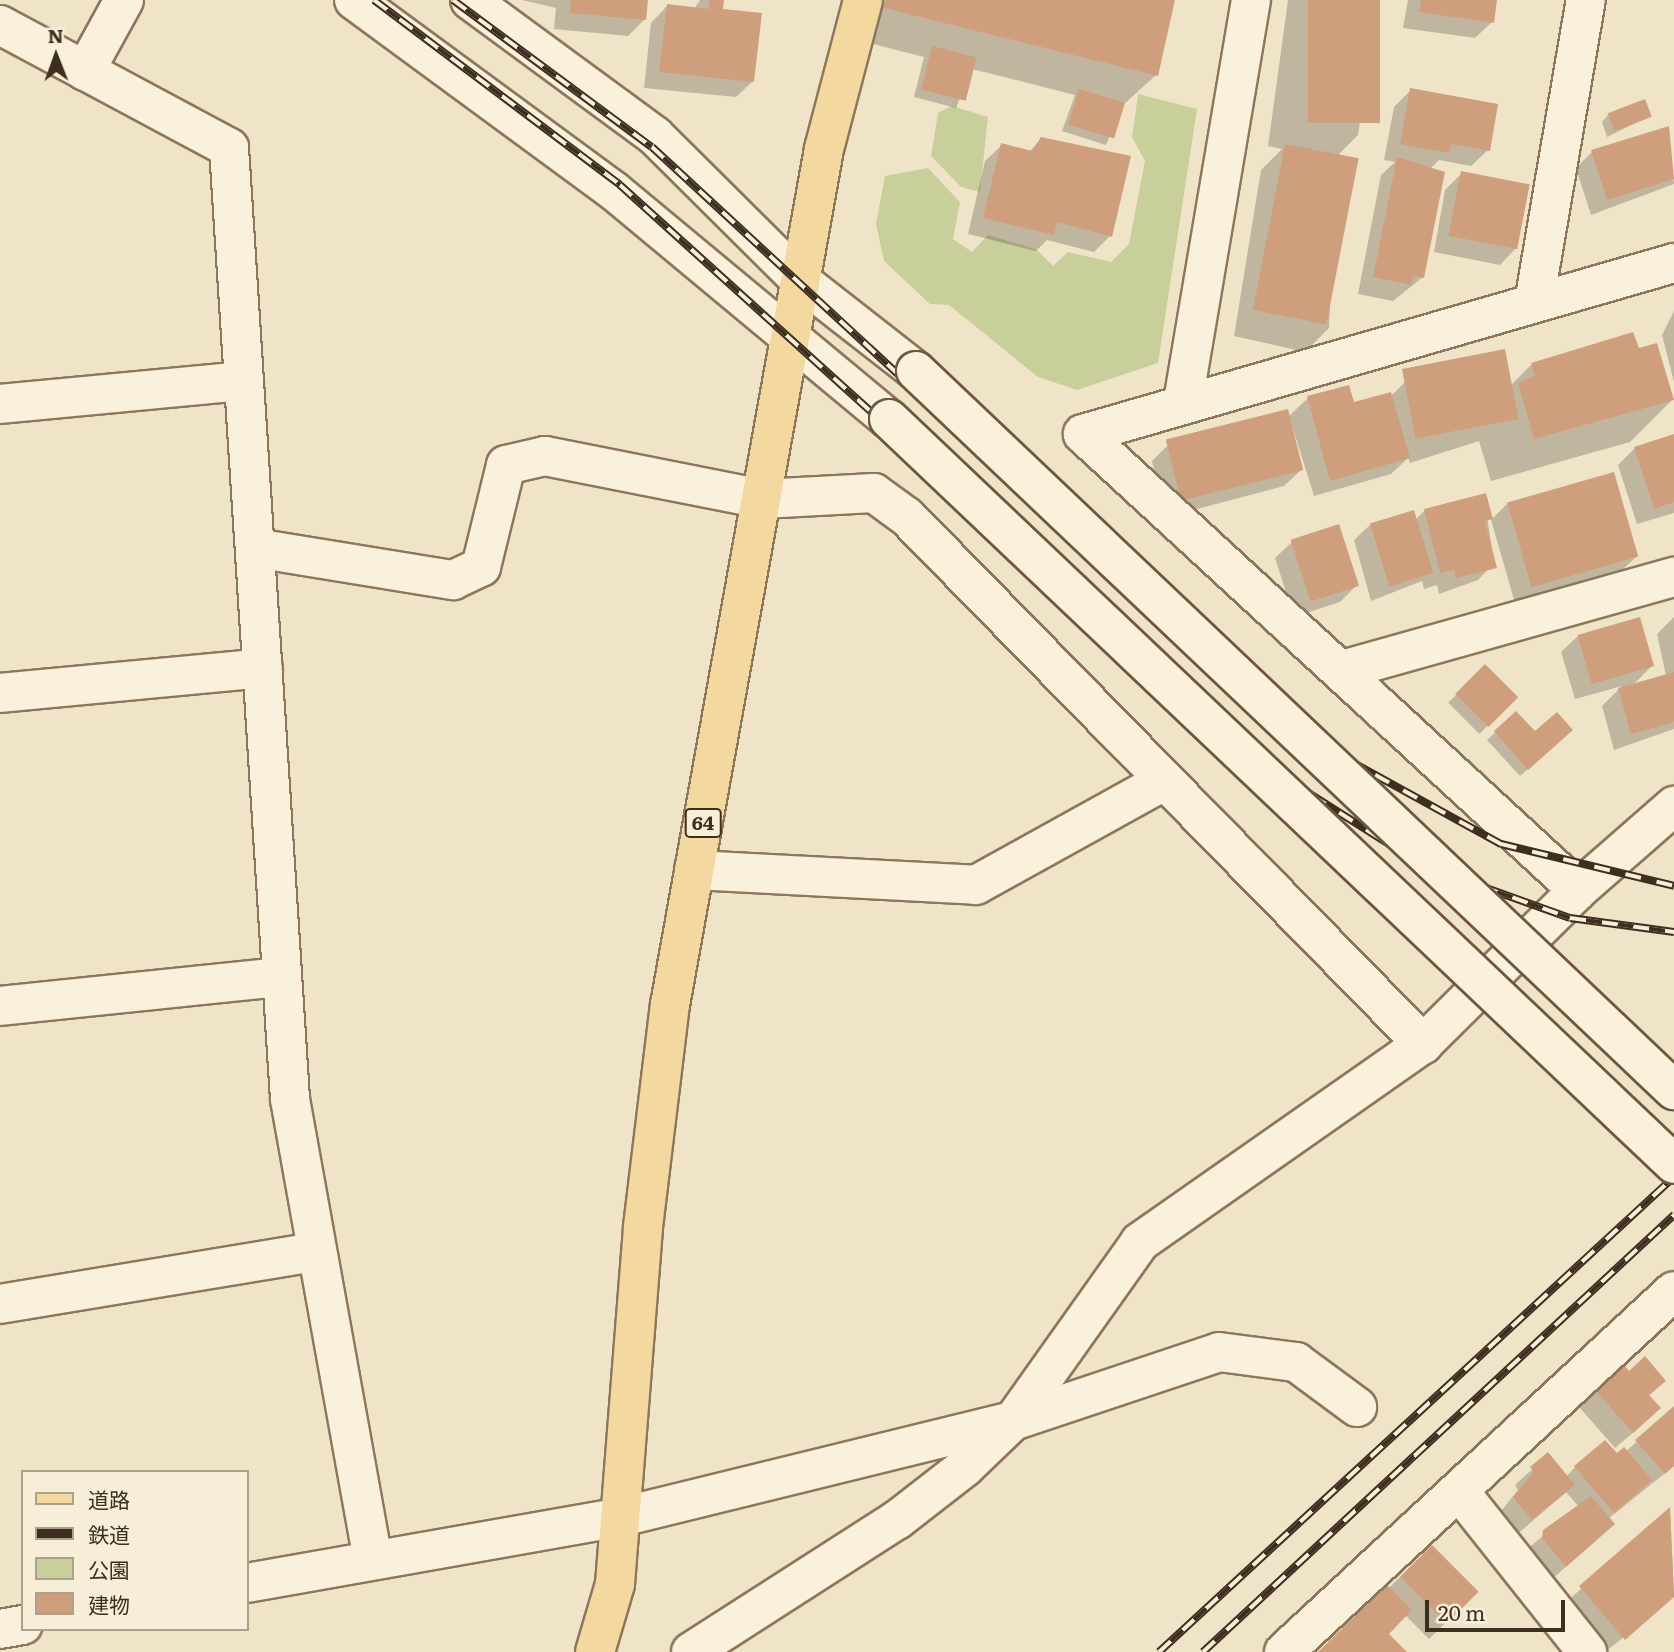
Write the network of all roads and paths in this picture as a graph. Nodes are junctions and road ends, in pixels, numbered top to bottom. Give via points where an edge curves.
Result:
1 (124, 0) edge
2 (354, 0) edge
3 (470, 0) edge
4 (863, 0) edge
5 (1251, 0) edge
6 (1586, 0) edge
7 (0, 25) edge
8 (85, 71) junction
9 (1674, 263) edge
10 (801, 281) junction
11 (1534, 303) junction
12 (790, 336) junction
13 (244, 381) junction
14 (1183, 402) junction
15 (0, 404) edge
16 (762, 499) junction
17 (255, 548) junction
18 (1674, 577) edge
19 (263, 668) junction
20 (1346, 669) junction
21 (0, 693) edge
22 (1162, 782) junction
23 (1674, 806) edge
24 (694, 870) junction
25 (1578, 890) junction
26 (282, 977) junction
27 (0, 1006) edge
28 (1423, 1044) junction
29 (1674, 1090) edge
30 (1674, 1164) edge
31 (314, 1252) junction
32 (1673, 1293) edge
33 (0, 1304) edge
34 (1357, 1407) dead end
35 (1013, 1421) junction
36 (1459, 1490) junction
37 (617, 1518) junction
38 (373, 1560) junction
39 (248, 1583) edge
40 (21, 1625) edge
41 (0, 1629) edge
42 (595, 1652) edge
43 (691, 1652) edge
44 (1284, 1652) edge
45 (1587, 1652) edge

1 - 8 street
2 - 12 street via 614,191
3 - 10 street via 655,136
4 - 10 main road, 64 via 824,149
5 - 14 street
6 - 11 street
7 - 8 street
8 - 13 street via 229,148
9 - 11 street
10 - 12 main road, 64
10 - 29 street, bridge via 916,371
11 - 14 street
12 - 16 main road, 64
12 - 30 street, bridge via 889,419
13 - 15 street
13 - 17 street
14 - 20 street via 1083,434
16 - 17 street via 545,456 506,465 481,567 453,580
16 - 22 street via 874,493 907,517
16 - 24 main road, 64
17 - 19 street
18 - 20 street
19 - 21 street
19 - 26 street
20 - 25 street
22 - 24 street via 976,885
22 - 28 street
23 - 25 street
24 - 37 main road, 64 via 643,1227
25 - 28 street
26 - 27 street
26 - 31 street via 290,1099
28 - 35 street via 1140,1242
31 - 33 street
31 - 38 street
32 - 36 street
34 - 35 street via 1296,1362 1219,1352
35 - 37 street
35 - 43 street via 897,1520
36 - 44 street
36 - 45 street
37 - 38 street
37 - 42 main road, 64 via 615,1584
38 - 39 street
40 - 41 street

